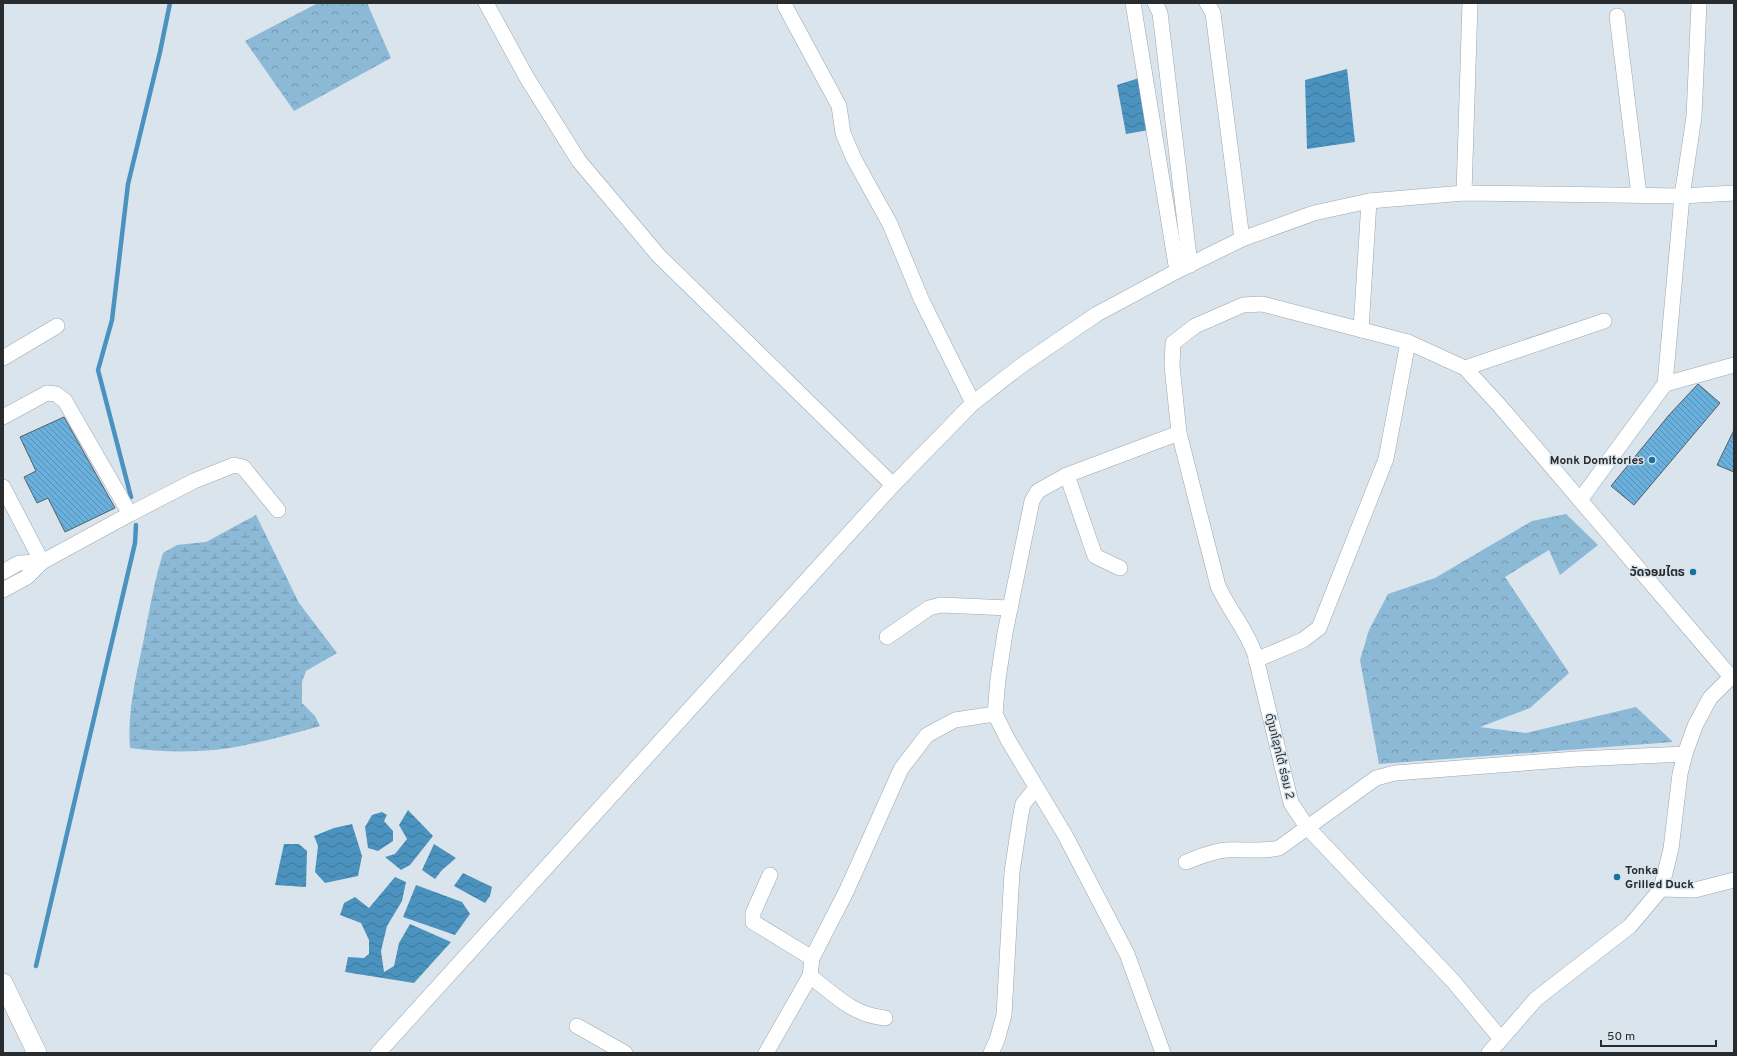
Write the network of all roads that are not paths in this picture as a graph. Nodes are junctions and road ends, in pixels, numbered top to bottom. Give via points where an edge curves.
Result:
1 (486, 3) edge
2 (1134, 3) edge
3 (1155, 3) edge
4 (1207, 3) edge
5 (1470, 3) edge
6 (1699, 3) edge
7 (785, 6) dead end
8 (1616, 16) dead end
9 (1464, 193) junction
10 (1734, 193) edge
11 (1639, 195) junction
12 (1682, 196) junction
13 (1370, 201) junction
14 (1242, 240) junction
15 (1183, 268) junction
16 (1604, 321) dead end
17 (57, 326) dead end
18 (1361, 330) junction
19 (1408, 342) junction
20 (3, 358) edge
21 (1734, 365) edge
22 (1464, 368) junction
23 (1665, 384) junction
24 (973, 403) junction
25 (3, 417) edge
26 (1179, 433) junction
27 (1067, 475) junction
28 (893, 484) junction
29 (3, 487) edge
30 (1580, 500) junction
31 (278, 510) dead end
32 (130, 514) junction
33 (42, 562) junction
34 (1120, 568) dead end
35 (3, 572) edge
36 (3, 590) edge
37 (1010, 608) junction
38 (888, 637) dead end
39 (1256, 660) junction
40 (1733, 677) edge
41 (995, 714) junction
42 (1685, 754) junction
43 (1036, 788) junction
44 (1307, 828) junction
45 (1186, 862) dead end
46 (770, 875) dead end
47 (1734, 880) edge
48 (1661, 889) junction
49 (812, 958) junction
50 (810, 976) junction
51 (3, 983) edge
52 (885, 1018) dead end
53 (576, 1026) dead end
54 (1501, 1039) junction
55 (37, 1053) edge
56 (378, 1053) edge
57 (625, 1053) edge
58 (766, 1053) edge
59 (991, 1053) edge
60 (1162, 1053) edge
61 (1489, 1053) edge

1 - 28 street via 527,78 579,161 659,256
2 - 15 street
3 - 15 street via 1160,13
4 - 14 street via 1213,13
5 - 9 street
6 - 12 street via 1694,117
7 - 24 street via 839,106 843,133 854,159 890,224 922,301
8 - 11 street
9 - 11 street
9 - 13 street
10 - 12 street
11 - 12 street
12 - 23 street
13 - 14 street via 1314,213
13 - 18 street
14 - 15 street
15 - 24 street via 1097,314 1022,365
16 - 22 street
17 - 20 street
18 - 19 street
18 - 26 street, ດົງນາໂຊກໄຕ້ ຮ່ອມ 2 via 1262,304 1243,305 1196,326 1173,343 1172,366
19 - 22 street
19 - 39 street via 1386,459 1319,628 1303,640
21 - 23 street
22 - 30 street
23 - 30 street
24 - 28 street
25 - 32 street via 47,393 56,394 65,401
26 - 27 street
26 - 39 street, ດົງນາໂຊກໄຕ້ ຮ່ອມ 2 via 1218,586 1226,604 1249,638
27 - 34 street via 1095,556
27 - 37 street via 1038,491 1032,501
28 - 56 street
29 - 33 street
30 - 40 street
31 - 32 street via 243,467 234,464 194,481
32 - 33 street
33 - 35 street via 20,563
33 - 36 street via 27,578
37 - 38 street via 941,605 929,608
37 - 41 street
39 - 44 street, ດົງນາໂຊກໄຕ້ ຮ່ອມ 2 via 1291,803
40 - 42 street via 1710,698 1695,726
41 - 43 street
41 - 49 street via 956,720 927,734 922,740 901,769 846,892
42 - 44 street via 1576,758 1395,773 1376,778
42 - 48 street via 1671,848
43 - 59 street via 1023,804 1020,819 1012,872 1004,1015
43 - 60 street via 1065,835 1127,954
44 - 45 street via 1279,848 1265,852 1225,850
44 - 54 street, ດົງນາໂຊກໄຕ້ ຮ່ອມ 2 via 1453,982
46 - 49 street via 754,913 753,922
47 - 48 street via 1695,890
48 - 54 street via 1630,926 1536,999
49 - 50 street
50 - 52 street via 854,1010
50 - 58 street
51 - 55 main road
53 - 57 street
54 - 61 street

